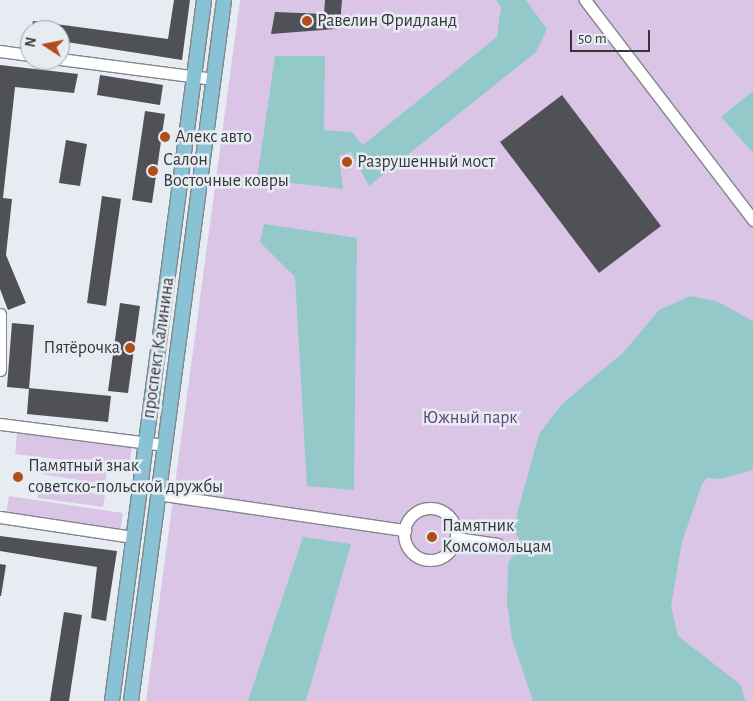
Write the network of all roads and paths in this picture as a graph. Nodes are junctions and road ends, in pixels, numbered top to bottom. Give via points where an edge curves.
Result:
1 (204, 0) edge
2 (224, 0) edge
3 (585, 0) edge
4 (0, 51) edge
5 (20, 54) edge
6 (70, 60) edge
7 (194, 77) junction
8 (214, 79) junction
9 (753, 220) edge
10 (0, 314) edge
11 (0, 370) edge
12 (0, 424) edge
13 (145, 443) junction
14 (165, 445) junction
15 (157, 494) junction
16 (0, 517) edge
17 (405, 530) junction
18 (133, 537) junction
19 (456, 538) junction
20 (498, 544) dead end
21 (112, 701) edge
22 (131, 701) edge

1 - 7 main road, проспект Калинина
2 - 8 main road, проспект Калинина
3 - 9 street
4 - 5 street
6 - 7 street
7 - 8 street
7 - 13 main road, проспект Калинина
8 - 14 main road, проспект Калинина
10 - 11 street
12 - 13 street
13 - 14 street
13 - 18 main road, проспект Калинина
14 - 15 main road, проспект Калинина
15 - 17 street
15 - 22 main road, проспект Калинина
16 - 18 street
17 - 19 street via 416,512 438,509 454,523
17 - 19 street via 409,549 426,560 446,555
18 - 21 main road, проспект Калинина
19 - 20 street

